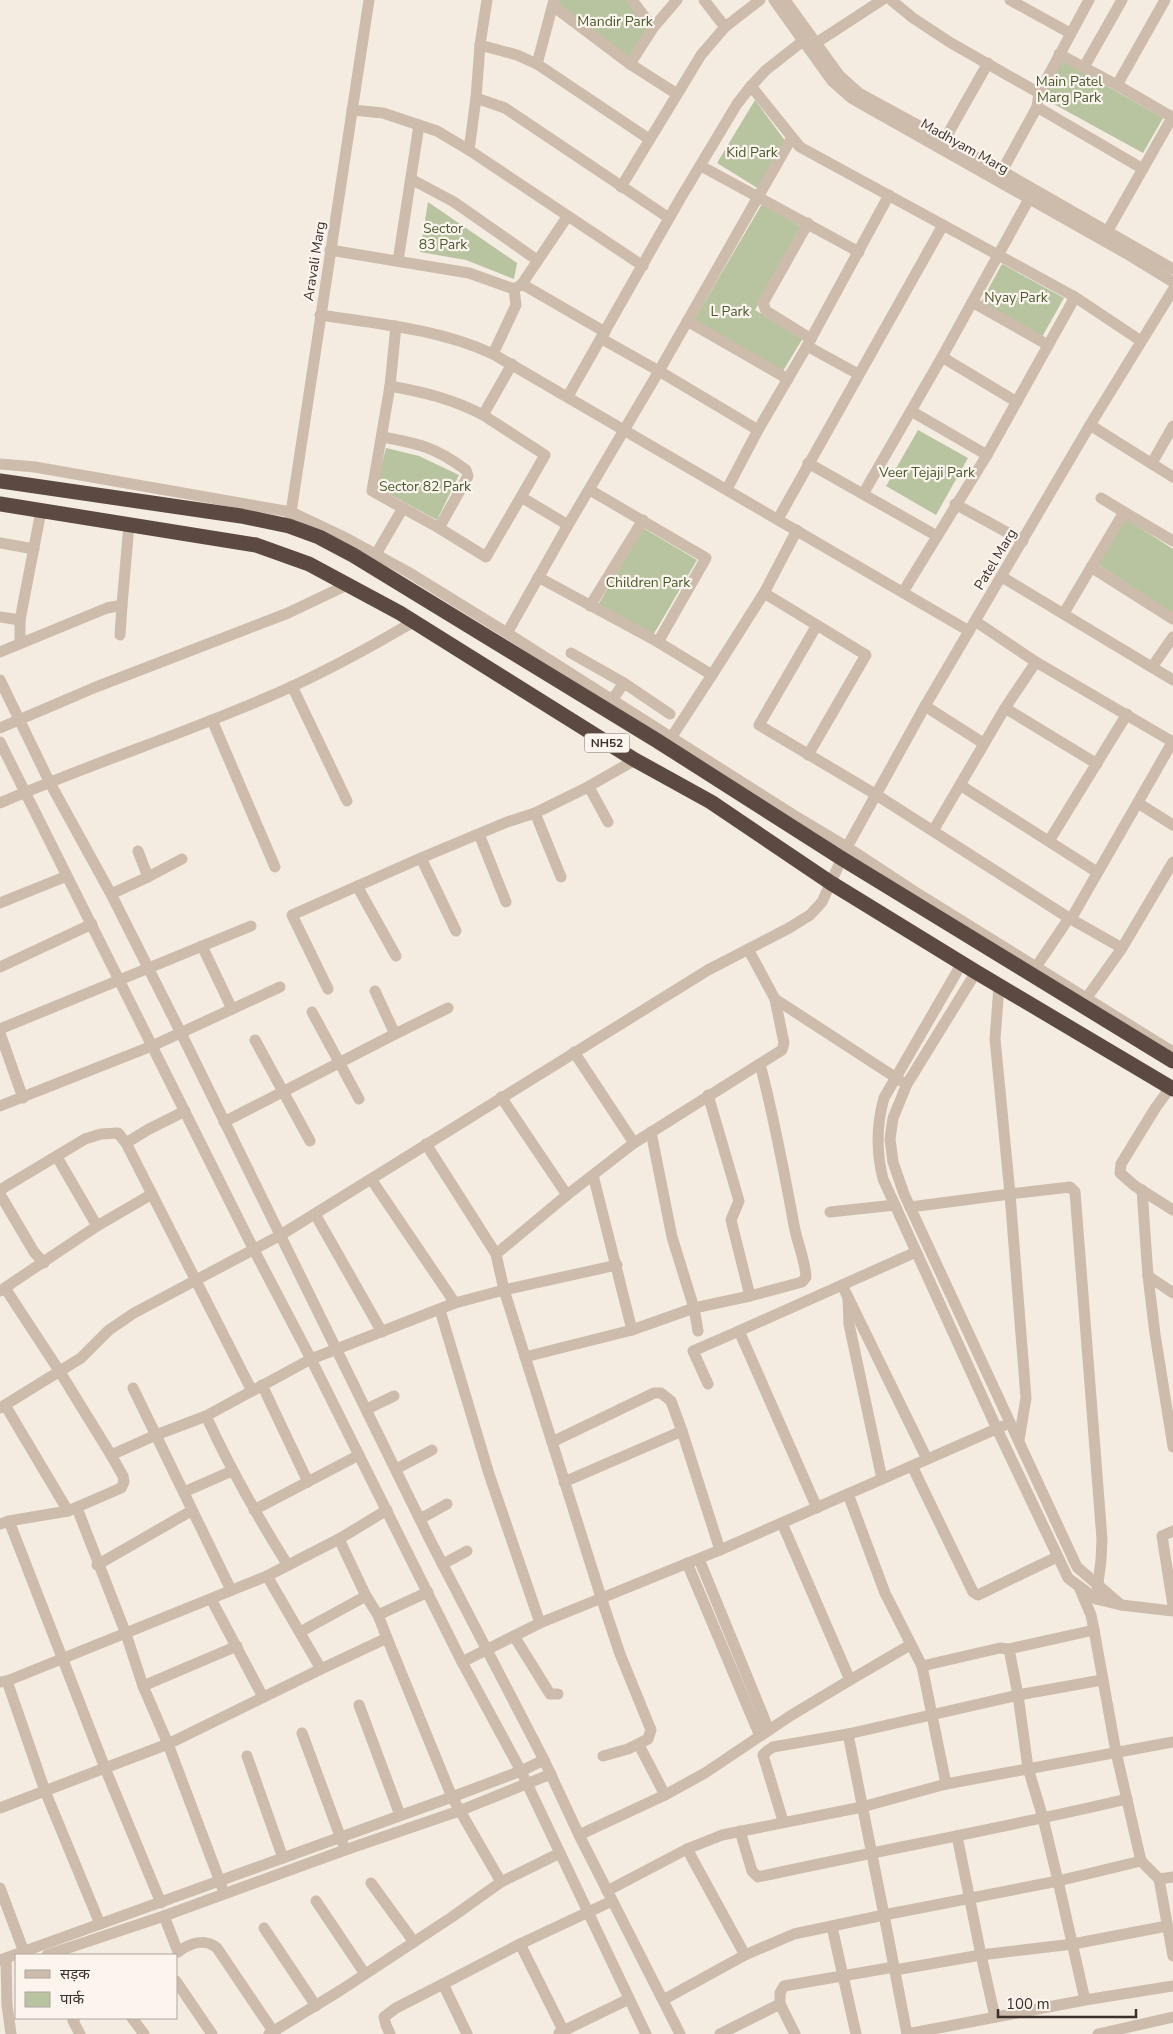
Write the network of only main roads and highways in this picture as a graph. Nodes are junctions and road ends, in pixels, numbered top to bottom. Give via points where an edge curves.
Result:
1 (0, 481) edge
2 (0, 504) edge
3 (1173, 1061) edge
4 (1172, 1089) edge

1 - 3 highway, NH52 via 241,516 290,519 844,852
2 - 4 highway, NH52 via 256,546 309,564 349,584 635,760 711,802 831,883

